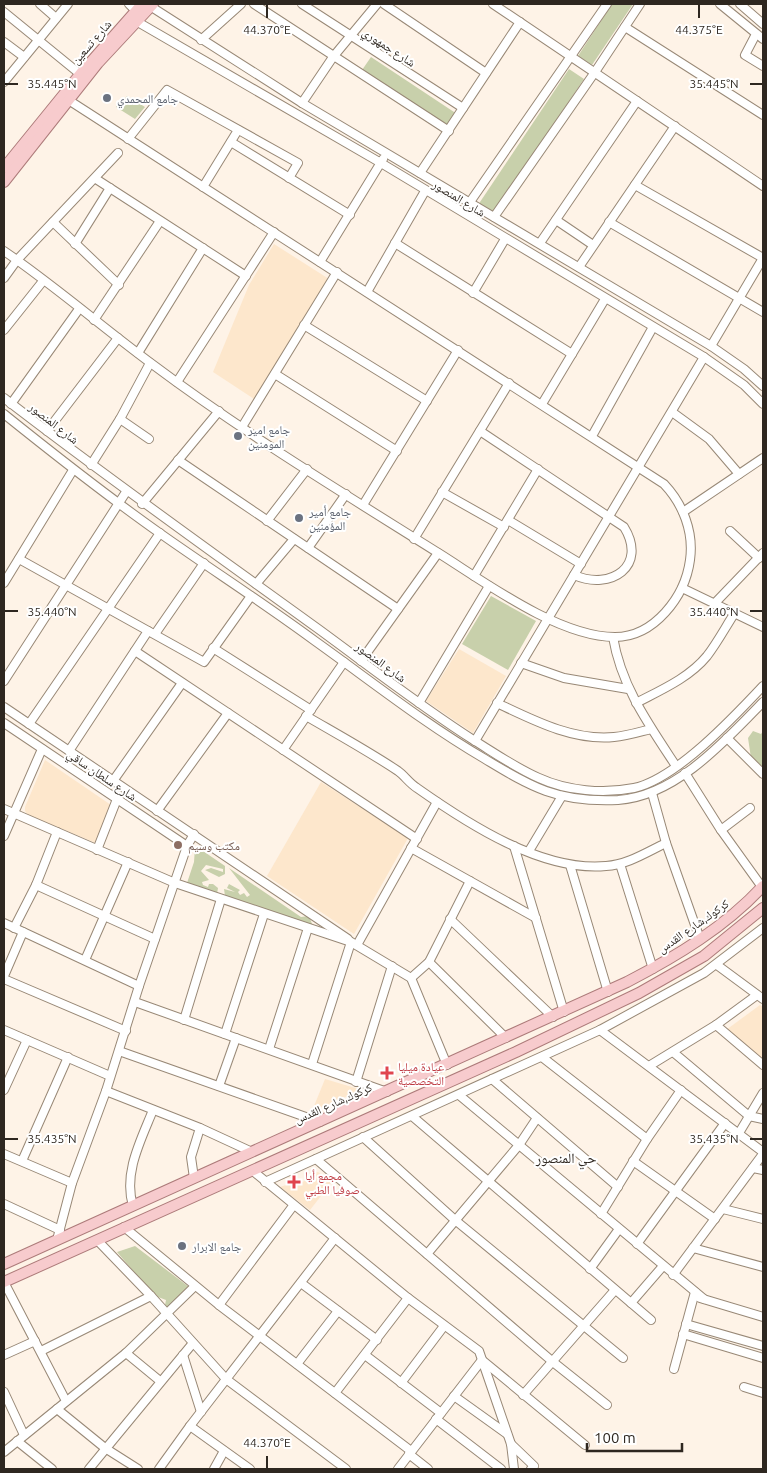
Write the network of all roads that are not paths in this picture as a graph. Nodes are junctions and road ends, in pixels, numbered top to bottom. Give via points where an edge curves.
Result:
1 (40, 4) edge
2 (68, 4) edge
3 (241, 4) edge
4 (254, 4) edge
5 (302, 4) edge
6 (377, 4) edge
7 (384, 4) edge
8 (493, 4) edge
9 (640, 4) edge
10 (720, 4) edge
11 (740, 4) edge
12 (604, 5) edge
13 (141, 8) edge
14 (4, 12) edge
15 (56, 18) junction
16 (520, 22) junction
17 (763, 24) edge
18 (625, 27) junction
19 (351, 36) junction
20 (760, 36) edge
21 (201, 40) junction
22 (38, 41) junction
23 (4, 42) edge
24 (572, 56) junction
25 (24, 57) junction
26 (333, 57) junction
27 (763, 66) edge
28 (595, 72) junction
29 (486, 73) junction
30 (80, 74) junction
31 (4, 81) edge
32 (70, 101) junction
33 (637, 101) junction
34 (302, 103) junction
35 (463, 108) junction
36 (763, 115) edge
37 (675, 126) junction
38 (238, 130) junction
39 (449, 131) junction
40 (128, 139) junction
41 (231, 142) junction
42 (118, 153) dead end
43 (386, 153) junction
44 (381, 163) junction
45 (4, 168) edge
46 (420, 173) junction
47 (289, 178) junction
48 (96, 179) junction
49 (4, 182) edge
50 (635, 185) junction
51 (203, 186) junction
52 (763, 186) edge
53 (110, 188) junction
54 (425, 191) junction
55 (470, 202) junction
56 (350, 214) junction
57 (494, 217) junction
58 (556, 220) junction
59 (160, 221) junction
60 (53, 222) junction
61 (609, 222) junction
62 (274, 232) junction
63 (505, 239) junction
64 (395, 243) junction
65 (540, 243) junction
66 (75, 244) junction
67 (594, 245) junction
68 (202, 248) junction
69 (4, 251) edge
70 (763, 258) edge
71 (17, 260) junction
72 (320, 262) junction
73 (579, 266) junction
74 (337, 272) junction
75 (246, 276) junction
76 (4, 278) edge
77 (43, 281) junction
78 (119, 285) junction
79 (367, 292) junction
80 (473, 293) junction
81 (629, 296) junction
82 (739, 298) junction
83 (605, 299) junction
84 (80, 309) junction
85 (622, 309) junction
86 (763, 312) edge
87 (94, 320) junction
88 (304, 325) junction
89 (653, 327) junction
90 (4, 330) edge
91 (118, 338) junction
92 (711, 346) junction
93 (458, 350) junction
94 (138, 353) junction
95 (572, 354) junction
96 (704, 357) junction
97 (150, 363) junction
98 (275, 374) junction
99 (177, 382) junction
100 (509, 383) junction
101 (763, 386) edge
102 (4, 398) edge
103 (427, 401) junction
104 (11, 404) junction
105 (542, 404) junction
106 (763, 404) edge
107 (219, 410) junction
108 (672, 412) junction
109 (4, 414) edge
110 (120, 419) junction
111 (242, 427) junction
112 (48, 431) junction
113 (480, 431) junction
114 (592, 436) junction
115 (149, 439) dead end
116 (397, 451) junction
117 (763, 458) edge
118 (178, 460) junction
119 (91, 465) junction
120 (639, 466) junction
121 (307, 469) junction
122 (538, 469) junction
123 (73, 470) junction
124 (739, 474) junction
125 (126, 492) junction
126 (442, 492) junction
127 (346, 494) junction
128 (119, 503) junction
129 (142, 504) junction
130 (363, 505) junction
131 (683, 512) junction
132 (609, 516) junction
133 (267, 521) junction
134 (506, 524) junction
135 (730, 531) dead end
136 (160, 533) junction
137 (294, 539) junction
138 (414, 539) junction
139 (308, 548) junction
140 (438, 553) junction
141 (761, 556) edge
142 (19, 559) junction
143 (204, 563) junction
144 (581, 564) junction
145 (574, 575) junction
146 (474, 576) junction
147 (4, 583) edge
148 (256, 584) junction
149 (66, 585) junction
150 (489, 586) junction
151 (682, 588) junction
152 (251, 596) junction
153 (714, 604) junction
154 (108, 608) junction
155 (398, 609) junction
156 (734, 614) junction
157 (548, 618) junction
158 (763, 627) edge
159 (320, 630) junction
160 (152, 633) junction
161 (613, 637) junction
162 (313, 639) junction
163 (213, 648) junction
164 (135, 651) junction
165 (361, 661) junction
166 (344, 662) junction
167 (521, 663) junction
168 (4, 682) edge
169 (182, 683) junction
170 (763, 686) edge
171 (628, 689) junction
172 (763, 702) edge
173 (419, 703) junction
174 (497, 703) junction
175 (636, 703) junction
176 (4, 708) edge
177 (228, 713) junction
178 (309, 713) junction
179 (734, 716) junction
180 (743, 723) junction
181 (4, 724) edge
182 (28, 724) junction
183 (651, 728) junction
184 (726, 738) junction
185 (475, 741) junction
186 (42, 749) junction
187 (283, 750) junction
188 (69, 751) junction
189 (676, 766) junction
190 (685, 773) junction
191 (763, 774) edge
192 (113, 781) junction
193 (652, 794) junction
194 (562, 796) junction
195 (117, 799) junction
196 (437, 802) junction
197 (750, 808) dead end
198 (4, 809) edge
199 (157, 811) junction
200 (14, 813) junction
201 (721, 830) junction
202 (57, 832) junction
203 (194, 834) junction
204 (4, 836) edge
205 (417, 838) junction
206 (666, 844) junction
207 (187, 846) junction
208 (514, 846) junction
209 (412, 848) junction
210 (97, 850) junction
211 (529, 851) junction
212 (128, 862) junction
213 (570, 864) junction
214 (620, 864) junction
215 (470, 881) junction
216 (175, 883) junction
217 (36, 885) junction
218 (763, 886) edge
219 (221, 899) junction
220 (763, 908) edge
221 (264, 914) junction
222 (104, 916) junction
223 (536, 918) junction
224 (450, 919) junction
225 (4, 923) edge
226 (14, 928) junction
227 (308, 928) junction
228 (23, 932) junction
229 (761, 933) edge
230 (700, 939) junction
231 (155, 940) junction
232 (354, 943) junction
233 (84, 960) junction
234 (429, 962) junction
235 (717, 965) junction
236 (392, 966) junction
237 (653, 969) junction
238 (4, 978) edge
239 (412, 978) junction
240 (139, 986) junction
241 (608, 992) junction
242 (760, 997) edge
243 (594, 998) junction
244 (134, 1002) junction
245 (601, 1011) junction
246 (564, 1012) junction
247 (553, 1018) junction
248 (184, 1020) junction
249 (716, 1025) junction
250 (4, 1030) edge
251 (600, 1030) junction
252 (126, 1032) junction
253 (225, 1034) junction
254 (236, 1038) junction
255 (506, 1038) junction
256 (27, 1040) junction
257 (269, 1049) junction
258 (119, 1051) junction
259 (673, 1052) junction
260 (542, 1057) junction
261 (68, 1058) junction
262 (312, 1064) junction
263 (447, 1065) junction
264 (763, 1065) edge
265 (649, 1066) junction
266 (110, 1076) junction
267 (492, 1079) junction
268 (356, 1082) junction
269 (219, 1086) junction
270 (4, 1090) edge
271 (681, 1090) junction
272 (106, 1091) junction
273 (387, 1092) junction
274 (763, 1093) edge
275 (459, 1095) junction
276 (153, 1110) junction
277 (412, 1116) junction
278 (749, 1116) junction
279 (537, 1118) junction
280 (763, 1119) edge
281 (320, 1122) junction
282 (725, 1123) junction
283 (200, 1128) junction
284 (739, 1133) junction
285 (363, 1138) junction
286 (647, 1139) junction
287 (519, 1145) junction
288 (252, 1152) junction
289 (763, 1153) edge
290 (4, 1154) edge
291 (316, 1159) junction
292 (22, 1161) junction
293 (634, 1161) junction
294 (753, 1168) junction
295 (763, 1170) edge
296 (253, 1171) junction
297 (194, 1178) junction
298 (264, 1182) junction
299 (487, 1182) junction
300 (72, 1183) junction
301 (618, 1187) junction
302 (676, 1191) junction
303 (148, 1199) junction
304 (4, 1204) edge
305 (132, 1206) junction
306 (293, 1206) junction
307 (723, 1209) junction
308 (156, 1213) junction
309 (601, 1214) junction
310 (715, 1219) junction
311 (763, 1219) edge
312 (455, 1220) junction
313 (124, 1227) junction
314 (619, 1229) junction
315 (58, 1235) junction
316 (335, 1238) junction
317 (96, 1240) junction
318 (637, 1244) junction
319 (693, 1248) junction
320 (427, 1254) junction
321 (4, 1264) edge
322 (662, 1266) junction
323 (763, 1267) edge
324 (590, 1268) junction
325 (673, 1275) junction
326 (4, 1282) edge
327 (301, 1283) junction
328 (196, 1286) junction
329 (615, 1290) junction
330 (694, 1294) junction
331 (152, 1296) junction
332 (408, 1298) junction
333 (631, 1304) junction
334 (219, 1305) junction
335 (338, 1310) junction
336 (167, 1313) junction
337 (763, 1317) edge
338 (651, 1320) dead end
339 (686, 1324) junction
340 (444, 1326) junction
341 (583, 1327) junction
342 (683, 1334) junction
343 (260, 1336) junction
344 (377, 1340) junction
345 (35, 1341) junction
346 (193, 1344) junction
347 (763, 1346) edge
348 (41, 1351) junction
349 (126, 1353) junction
350 (4, 1355) edge
351 (183, 1355) junction
352 (365, 1355) junction
353 (623, 1358) dead end
354 (763, 1358) edge
355 (482, 1360) junction
356 (553, 1362) junction
357 (297, 1364) junction
358 (674, 1368) dead end
359 (226, 1379) junction
360 (160, 1380) junction
361 (401, 1383) junction
362 (744, 1387) dead end
363 (4, 1392) edge
364 (335, 1393) junction
365 (763, 1393) edge
366 (523, 1395) junction
367 (454, 1396) junction
368 (66, 1401) junction
369 (607, 1405) dead end
370 (57, 1409) junction
371 (201, 1412) junction
372 (438, 1416) junction
373 (190, 1426) junction
374 (508, 1434) junction
375 (20, 1438) junction
376 (511, 1444) junction
377 (585, 1446) dead end
378 (105, 1448) junction
379 (224, 1451) junction
380 (4, 1452) edge
381 (410, 1453) junction
382 (512, 1467) edge
383 (52, 1469) edge
384 (89, 1469) edge
385 (138, 1469) edge
386 (159, 1469) edge
387 (214, 1469) edge
388 (250, 1469) edge
389 (346, 1469) edge
390 (398, 1469) edge
391 (428, 1469) edge
392 (501, 1469) edge
393 (531, 1469) edge

1 - 15 street
2 - 15 street
3 - 21 street
4 - 26 street
5 - 19 street, شارع جمهوري
6 - 19 street
7 - 29 street
8 - 16 street
9 - 18 street
10 - 20 street
11 - 17 street
12 - 24 street
13 - 21 street, شارع المنصور
13 - 30 main road, شارع تسعين
13 - 32 main road, شارع تسعين
13 - 44 street, شارع المنصور
14 - 22 street
15 - 22 street
16 - 24 street
16 - 29 street
18 - 28 street
18 - 36 street
19 - 26 street
19 - 35 street, شارع جمهوري
20 - 27 street via 745,54
21 - 34 street, شارع المنصور
22 - 25 street
22 - 30 street
23 - 25 street
24 - 28 street
24 - 55 street
25 - 31 street
26 - 34 street
26 - 39 street
28 - 33 street
28 - 57 street
29 - 35 street
30 - 45 main road, شارع تسعين
32 - 40 street
32 - 49 main road, شارع تسعين
33 - 37 street
33 - 58 street
34 - 43 street, شارع المنصور
35 - 39 street
37 - 50 street
37 - 52 street
38 - 40 street via 167,90
38 - 41 street
38 - 47 street via 298,164
39 - 46 street
40 - 51 street
41 - 47 street
41 - 51 street
42 - 48 street
43 - 44 street
43 - 46 street, شارع المنصور
44 - 54 street, شارع المنصور
44 - 56 street
46 - 55 street, شارع المنصور
47 - 56 street
48 - 53 street
48 - 60 street
50 - 61 street
50 - 70 street
51 - 62 street
53 - 59 street
53 - 66 street
54 - 63 street, شارع المنصور
54 - 64 street
55 - 57 street, شارع المنصور
56 - 72 street
57 - 65 street, شارع المنصور
58 - 65 street
58 - 67 street
59 - 68 street
59 - 78 street
60 - 66 street
60 - 71 street
61 - 67 street
61 - 82 street
62 - 72 street
62 - 75 street
63 - 80 street
63 - 83 street, شارع المنصور
64 - 79 street
64 - 80 street
65 - 73 street, شارع المنصور
66 - 78 street
67 - 73 street
68 - 75 street
68 - 94 street
69 - 71 street
70 - 82 street
71 - 76 street
71 - 77 street
72 - 74 street
73 - 81 street, شارع المنصور
74 - 79 street
74 - 88 street
75 - 99 street
77 - 84 street
77 - 90 street
78 - 87 street
79 - 93 street
80 - 95 street
81 - 85 street
81 - 92 street, شارع المنصور
82 - 86 street
82 - 92 street
83 - 85 street, شارع المنصور
83 - 95 street
84 - 87 street
84 - 104 street
85 - 89 street, شارع المنصور
87 - 91 street
88 - 98 street
88 - 103 street
89 - 96 street, شارع المنصور
89 - 114 street
91 - 94 street
91 - 112 street
92 - 101 street, شارع المنصور via 744,368
93 - 100 street
93 - 103 street
94 - 97 street
95 - 105 street
96 - 106 street, شارع المنصور via 744,385
96 - 108 street
97 - 99 street
97 - 110 street
98 - 111 street
98 - 116 street
99 - 107 street
100 - 105 street
100 - 113 street
102 - 104 street, شارع المنصور
103 - 116 street
104 - 112 street, شارع المنصور
105 - 114 street
107 - 111 street
107 - 118 street
108 - 120 street
108 - 124 street via 709,439
109 - 123 street, شارع المنصور
110 - 115 street
110 - 119 street
111 - 121 street
112 - 119 street, شارع المنصور
113 - 122 street
113 - 126 street
114 - 120 street
116 - 130 street
117 - 124 street
118 - 129 street
118 - 133 street
119 - 125 street, شارع المنصور
120 - 131 street via 664,484
120 - 132 street
121 - 127 street
121 - 133 street
122 - 132 street
122 - 134 street
123 - 128 street, شارع المنصور
123 - 142 street
124 - 131 street
125 - 128 street
125 - 129 street, شارع المنصور
126 - 134 street
126 - 138 street
127 - 130 street
127 - 139 street
128 - 136 street, شارع المنصور
128 - 149 street
129 - 148 street, شارع المنصور
130 - 138 street
131 - 151 street via 691,552
132 - 144 street
132 - 145 street via 628,534 631,549 628,563 618,576 608,580 593,581
133 - 137 street
134 - 144 street
134 - 146 street
135 - 141 street
136 - 143 street, شارع المنصور
136 - 154 street
137 - 139 street
137 - 148 street
138 - 140 street
139 - 155 street
140 - 146 street
140 - 155 street
141 - 153 street
142 - 147 street
142 - 149 street
143 - 152 street, شارع المنصور
143 - 160 street
144 - 145 street
145 - 157 street
146 - 150 street
148 - 159 street, شارع المنصور
149 - 154 street
149 - 168 street
150 - 157 street
150 - 173 street
151 - 153 street
151 - 161 street via 653,625 636,634
152 - 162 street, شارع المنصور
152 - 163 street
153 - 156 street
154 - 160 street
154 - 182 street
155 - 165 street
156 - 158 street
156 - 175 street via 706,657 693,670
157 - 161 street via 596,635
157 - 167 street
159 - 162 street
159 - 165 street, شارع المنصور
160 - 163 street via 204,662
160 - 164 street
161 - 171 street
162 - 166 street, شارع المنصور
163 - 178 street
164 - 169 street
164 - 188 street
165 - 173 street, شارع المنصور
166 - 178 street
166 - 194 street, شارع المنصور via 473,752 519,778
167 - 171 street via 571,679
167 - 174 street
169 - 177 street
169 - 192 street
170 - 179 street, شارع المنصور
171 - 175 street
172 - 180 street, شارع المنصور
173 - 185 street, شارع المنصور
174 - 183 street via 581,735 614,737
174 - 185 street
175 - 183 street
176 - 182 street
177 - 187 street
177 - 199 street
178 - 187 street
178 - 196 street via 397,770
179 - 180 street
179 - 189 street, شارع المنصور
180 - 184 street, شارع المنصور
181 - 186 street, شارع سلطان ساقي
182 - 188 street
183 - 189 street
184 - 190 street, شارع المنصور
184 - 191 street
185 - 189 street, شارع المنصور via 540,779 577,789 634,788 649,783
186 - 195 street, شارع سلطان ساقي
186 - 200 street
187 - 205 street
188 - 192 street
190 - 193 street, شارع المنصور
190 - 201 street
192 - 199 street
193 - 194 street, شارع المنصور via 618,800
193 - 206 street
194 - 211 street
195 - 207 street, شارع سلطان ساقي
195 - 210 street
196 - 205 street
196 - 208 street
197 - 201 street
198 - 200 street
199 - 203 street
200 - 202 street
200 - 204 street
201 - 218 street
202 - 210 street
202 - 217 street
203 - 207 street
203 - 232 street
205 - 209 street
206 - 214 street
206 - 230 street
207 - 216 street
208 - 211 street
208 - 223 street
209 - 215 street
209 - 232 street
210 - 212 street
211 - 213 street
212 - 216 street
212 - 222 street
213 - 214 street via 595,867
213 - 241 street
214 - 237 street
215 - 223 street
215 - 224 street
216 - 219 street
216 - 231 street
217 - 222 street
217 - 226 street
218 - 230 main road, كركوك,شارع القدس
219 - 221 street
219 - 248 street
220 - 245 main road via 698,960
221 - 227 street
221 - 253 street
222 - 231 street
222 - 233 street
223 - 246 street
224 - 234 street
224 - 247 street
225 - 226 street
226 - 228 street
227 - 232 street
227 - 257 street
228 - 233 street
228 - 238 street
229 - 235 street
230 - 237 main road, كركوك,شارع القدس
231 - 240 street
232 - 236 street
232 - 262 street
233 - 240 street
234 - 239 street
234 - 255 street
235 - 242 street
235 - 251 street
236 - 239 street
236 - 268 street
237 - 241 main road, كركوك,شارع القدس
238 - 252 street
239 - 263 street
240 - 244 street
241 - 243 main road, كركوك,شارع القدس
242 - 249 street
243 - 245 main road
243 - 246 main road, كركوك,شارع القدس
244 - 248 street
244 - 252 street
245 - 296 main road
246 - 247 main road, كركوك,شارع القدس
247 - 255 main road, كركوك,شارع القدس
248 - 253 street
249 - 259 street
249 - 264 street
250 - 256 street
251 - 260 street
251 - 265 street
252 - 258 street
253 - 254 street
254 - 257 street
254 - 269 street
255 - 263 main road, كركوك,شارع القدس
256 - 261 street
256 - 270 street
257 - 262 street
258 - 266 street
258 - 269 street
259 - 265 street
259 - 278 street
260 - 267 street
260 - 286 street
261 - 266 street
261 - 292 street
262 - 268 street
263 - 273 main road, كركوك,شارع القدس
265 - 271 street
266 - 272 street
267 - 275 street
267 - 279 street
268 - 273 street
269 - 281 street
271 - 282 street
271 - 286 street
272 - 276 street
272 - 300 street
273 - 281 main road, كركوك,شارع القدس
274 - 278 street
275 - 277 street
275 - 287 street
276 - 283 street
276 - 305 street via 130,1175
277 - 285 street
277 - 299 street
278 - 280 street
278 - 284 street
279 - 287 street
279 - 301 street
281 - 288 main road, كركوك,شارع القدس
282 - 284 street
282 - 302 street
283 - 288 street
283 - 297 street via 191,1157
284 - 289 street
285 - 291 street
285 - 312 street
286 - 293 street
287 - 299 street
287 - 309 street
288 - 297 main road, كركوك,شارع القدس
289 - 294 street
290 - 292 street
291 - 298 street
291 - 320 street
292 - 300 street
293 - 301 street
293 - 302 street
294 - 295 street
294 - 307 street
296 - 298 street
296 - 308 main road
297 - 303 main road, كركوك,شارع القدس
298 - 306 street
299 - 312 street
299 - 324 street
300 - 315 street
301 - 309 street
302 - 310 street
302 - 318 street
303 - 305 main road, كركوك,شارع القدس
303 - 308 main road
304 - 315 street
305 - 315 main road, كركوك,شارع القدس
306 - 316 street
306 - 334 street
307 - 310 street
307 - 311 street
308 - 313 main road
309 - 314 street
310 - 319 street
312 - 320 street
312 - 341 street
313 - 317 main road
313 - 328 street
314 - 318 street
314 - 324 street
315 - 321 main road, كركوك,شارع القدس
316 - 327 street
316 - 332 street
317 - 326 main road
317 - 331 street
318 - 322 street
319 - 323 street
319 - 325 street
320 - 356 street
322 - 325 street
322 - 333 street
324 - 329 street
325 - 330 street
326 - 345 street
327 - 335 street
327 - 343 street
328 - 334 street
328 - 336 street
329 - 333 street
329 - 341 street
330 - 337 street
330 - 339 street
331 - 336 street
331 - 348 street
332 - 340 street
332 - 344 street
333 - 338 street
334 - 343 street
335 - 344 street
335 - 357 street
336 - 346 street
336 - 349 street
339 - 342 street
339 - 347 street
340 - 355 street via 479,1351
340 - 361 street
341 - 353 street
341 - 356 street
342 - 354 street
342 - 358 street
343 - 357 street
343 - 359 street
344 - 352 street
345 - 348 street
345 - 350 street
346 - 351 street
346 - 359 street
348 - 368 street
349 - 360 street
349 - 368 street
351 - 360 street
351 - 371 street
352 - 361 street
352 - 364 street
355 - 366 street
355 - 367 street
355 - 374 street
356 - 366 street
356 - 369 street
357 - 364 street
359 - 371 street
359 - 389 street
360 - 378 street
361 - 372 street
362 - 365 street
363 - 375 street
364 - 381 street
366 - 377 street
367 - 372 street
367 - 374 street
368 - 370 street
370 - 375 street
370 - 378 street
371 - 373 street
372 - 381 street
372 - 392 street
373 - 379 street
373 - 386 street
374 - 376 street
375 - 380 street
375 - 383 street
376 - 382 street
376 - 393 street via 534,1466
378 - 384 street
378 - 385 street
379 - 387 street
379 - 388 street
381 - 390 street
381 - 391 street

